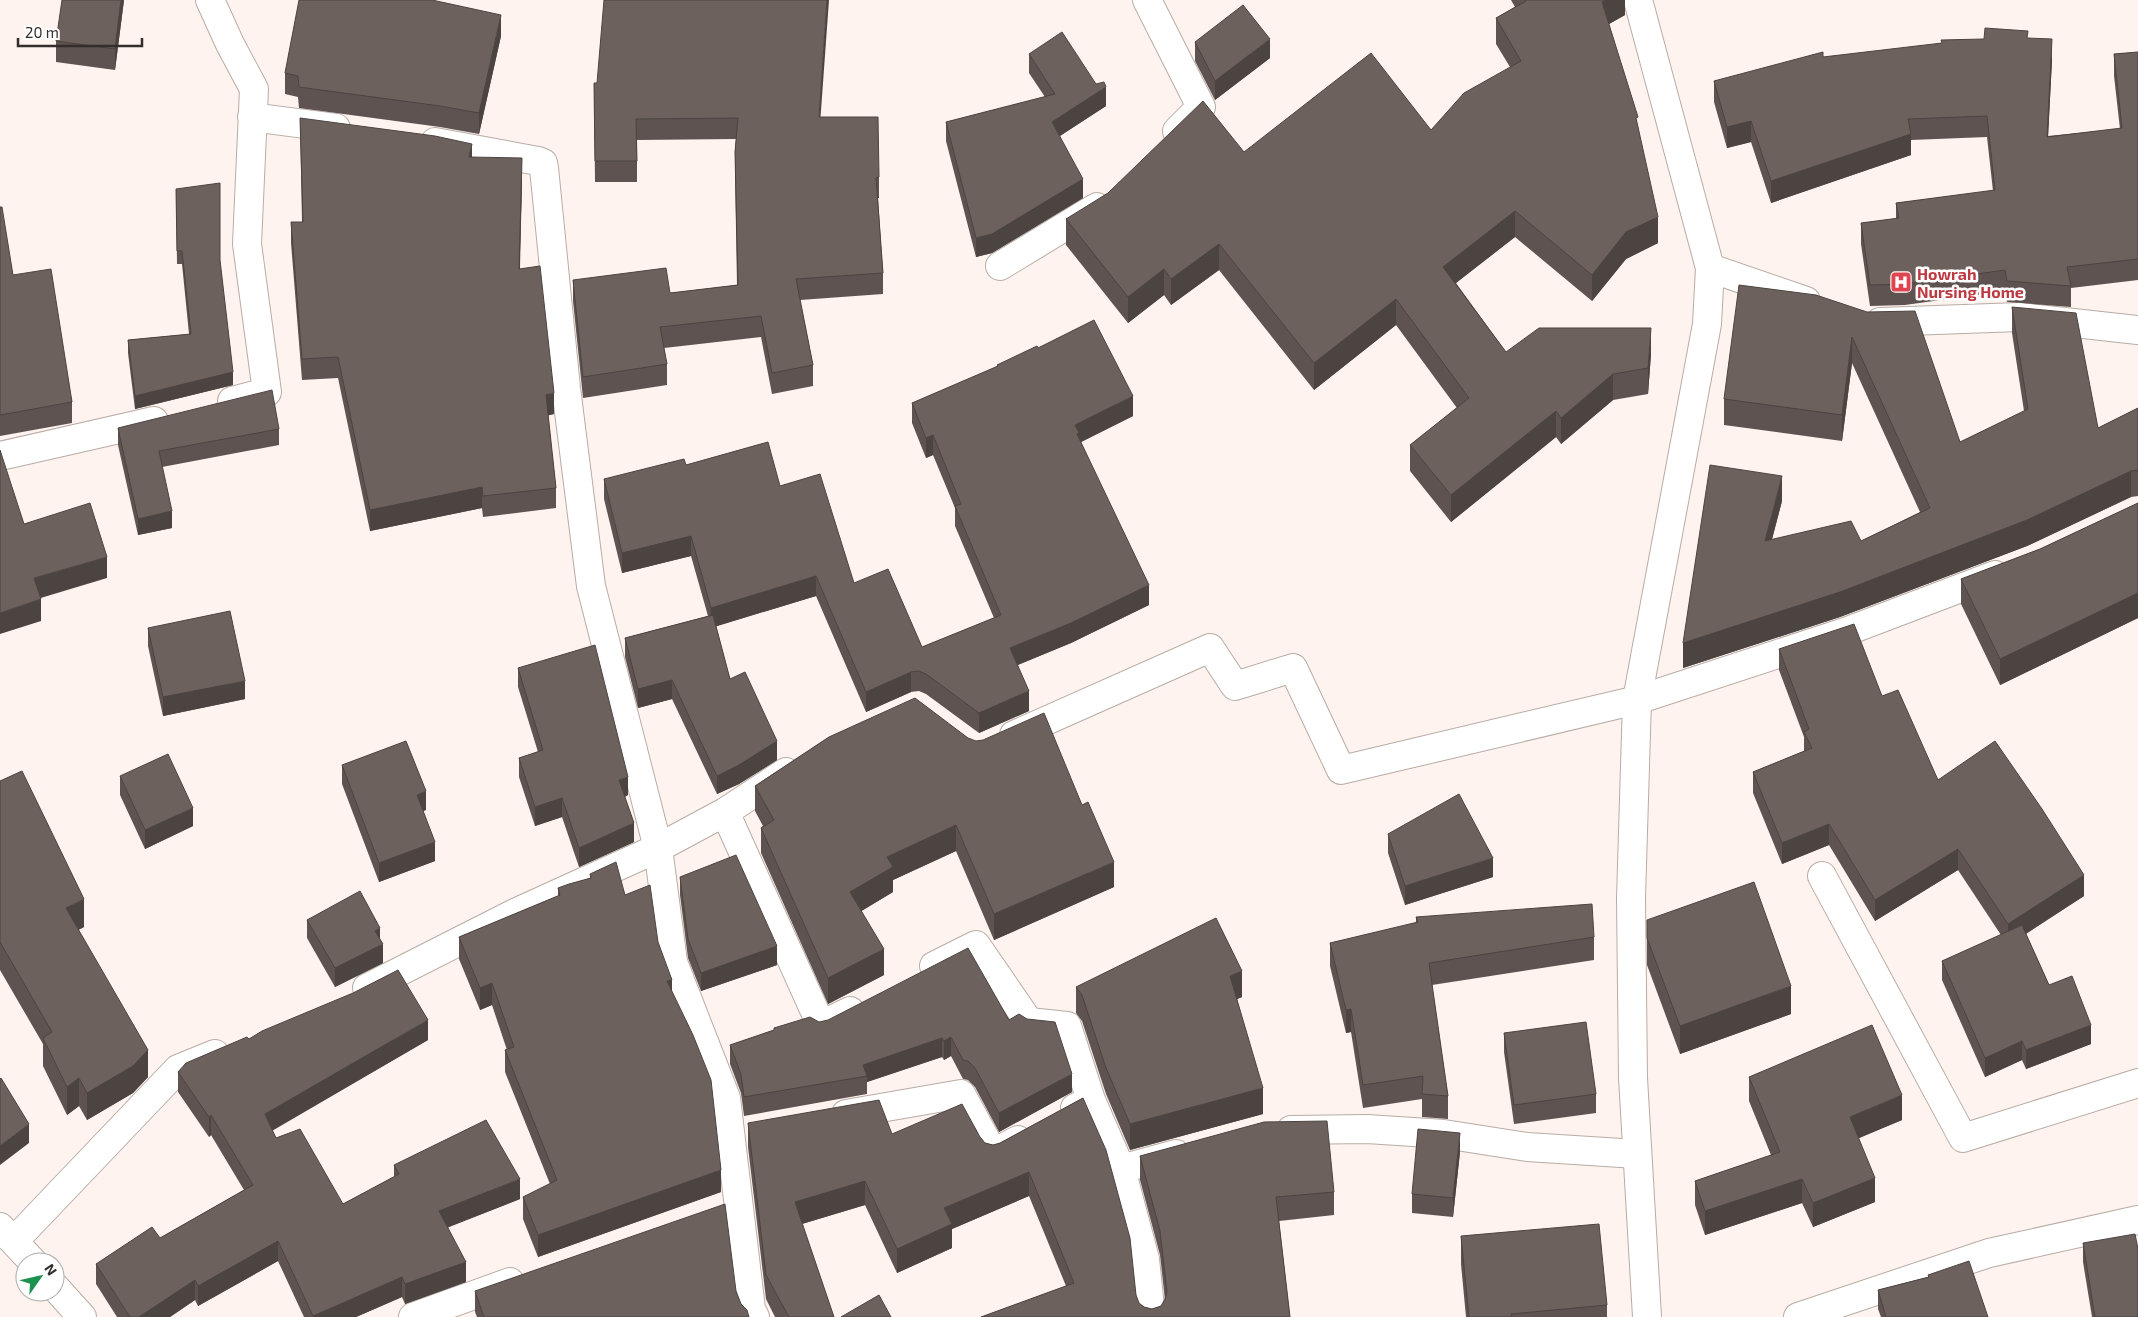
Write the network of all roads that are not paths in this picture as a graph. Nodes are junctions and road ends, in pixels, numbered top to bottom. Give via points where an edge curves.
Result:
1 (210, 0) edge
2 (1147, 0) edge
3 (1638, 0) edge
4 (252, 117) junction
5 (360, 132) edge
6 (409, 138) edge
7 (1159, 148) edge
8 (1118, 188) edge
9 (1000, 266) dead end
10 (1710, 268) junction
11 (1830, 310) edge
12 (1858, 319) edge
13 (2138, 330) edge
14 (211, 407) edge
15 (182, 414) edge
16 (0, 456) edge
17 (2015, 567) edge
18 (1637, 700) junction
19 (995, 743) edge
20 (805, 760) edge
21 (725, 812) junction
22 (658, 848) junction
23 (1822, 876) dead end
24 (916, 976) edge
25 (873, 998) edge
26 (347, 999) edge
27 (240, 1043) edge
28 (2138, 1083) edge
29 (1091, 1100) junction
30 (826, 1117) edge
31 (759, 1129) edge
32 (1262, 1130) edge
33 (730, 1134) junction
34 (1196, 1148) edge
35 (1637, 1154) junction
36 (1121, 1169) junction
37 (738, 1203) junction
38 (710, 1212) edge
39 (2138, 1220) edge
40 (7, 1234) edge
41 (24, 1252) edge
42 (533, 1274) edge
43 (65, 1298) edge
44 (82, 1317) edge
45 (413, 1317) edge
46 (755, 1317) edge
47 (1151, 1317) edge
48 (1647, 1317) edge
49 (1798, 1317) edge

1 - 4 street via 254,89
2 - 7 street via 1201,107
3 - 10 street
4 - 5 street
4 - 14 street via 247,244 268,392
6 - 22 street via 543,163 566,388 591,586
8 - 9 street via 1097,208
10 - 11 street
10 - 18 street via 1707,324
12 - 13 street via 1867,322 2020,317
15 - 16 street
17 - 18 street via 1845,632
18 - 19 street via 1341,770 1293,668 1236,686 1210,648
18 - 35 street via 1631,898 1632,1078
20 - 21 street
21 - 22 street
21 - 25 street via 821,1025
22 - 26 street via 515,913
22 - 33 street via 673,962 726,1098
23 - 28 street via 1963,1138
24 - 29 street via 976,945 1029,1022 1067,1026
27 - 40 street via 178,1069
29 - 30 street via 993,1153 961,1094
29 - 36 street
31 - 33 street
32 - 35 street via 1367,1129 1444,1134 1527,1147
33 - 37 street
34 - 36 street
35 - 48 street
36 - 47 street via 1146,1259
37 - 38 street
37 - 46 street via 751,1309
39 - 49 street via 1989,1253
40 - 41 street
42 - 45 street
43 - 44 street

